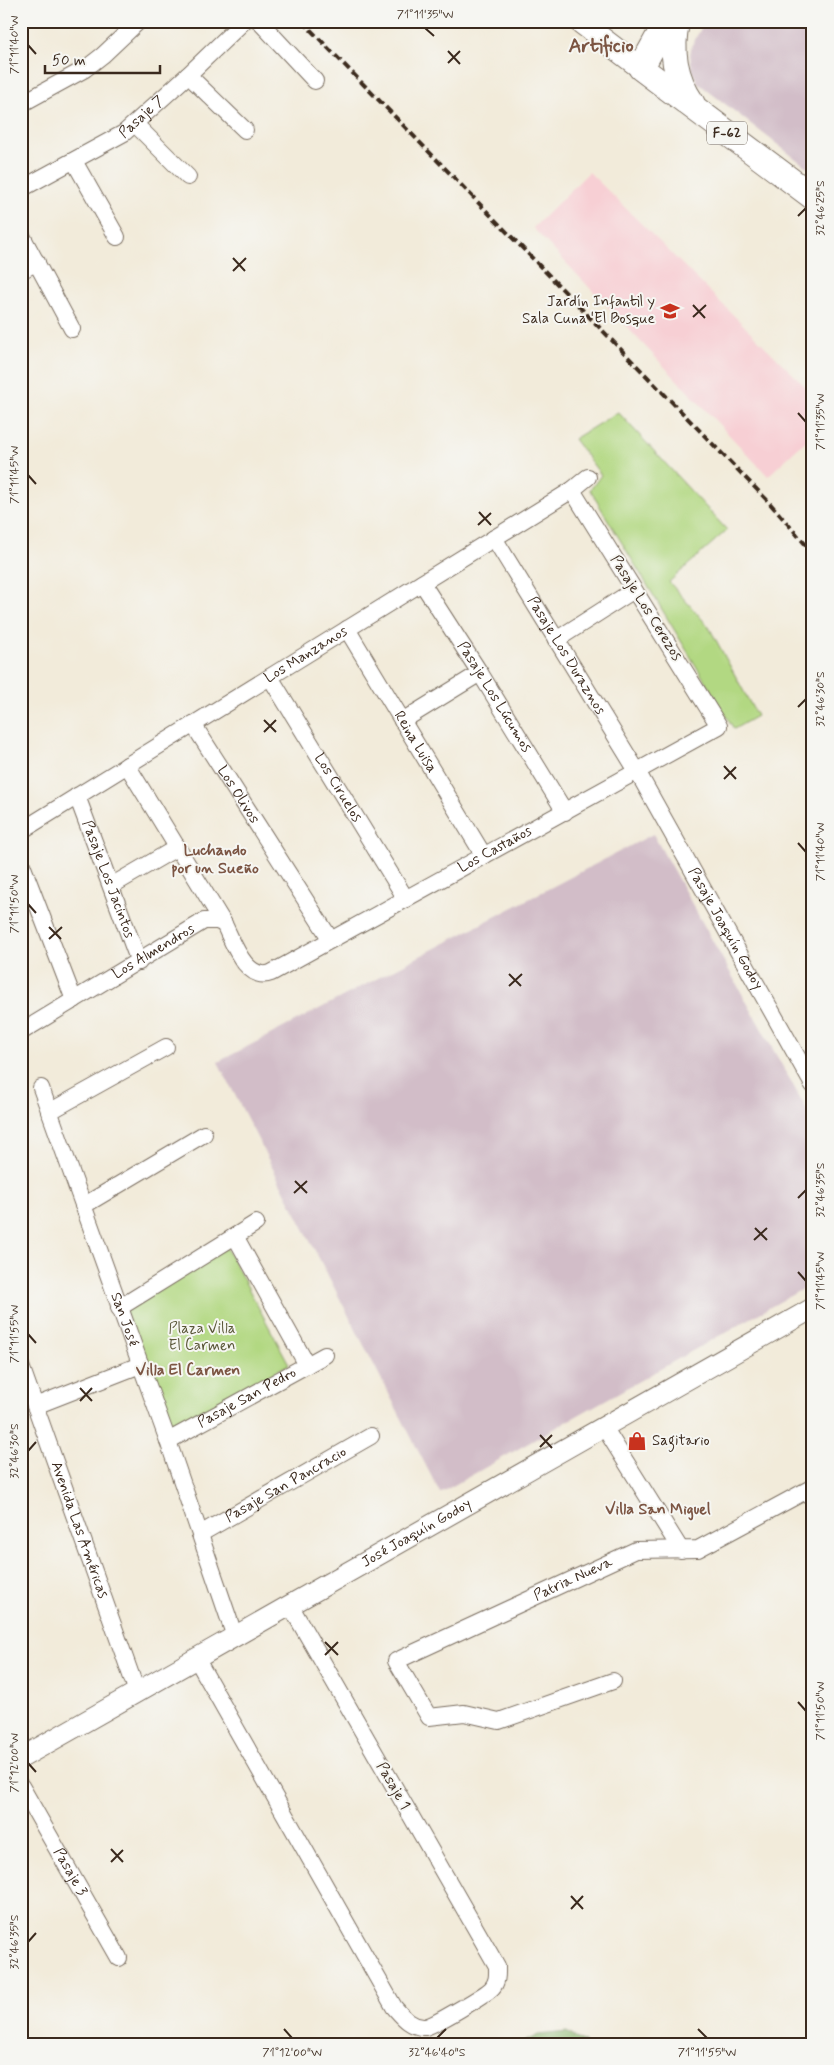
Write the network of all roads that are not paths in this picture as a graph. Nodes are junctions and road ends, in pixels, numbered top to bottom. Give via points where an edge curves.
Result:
1 (138, 21) edge
2 (244, 21) edge
3 (259, 21) edge
4 (578, 21) edge
5 (667, 21) edge
6 (677, 21) edge
7 (642, 68) junction
8 (188, 75) junction
9 (315, 81) dead end
10 (21, 104) edge
11 (700, 112) junction
12 (135, 124) junction
13 (245, 130) dead end
14 (74, 161) junction
15 (188, 177) dead end
16 (21, 188) edge
17 (813, 197) edge
18 (21, 234) edge
19 (117, 237) dead end
20 (37, 262) junction
21 (21, 271) edge
22 (72, 328) dead end
23 (588, 477) dead end
24 (572, 490) junction
25 (494, 538) junction
26 (422, 583) junction
27 (634, 590) junction
28 (347, 629) junction
29 (556, 640) junction
30 (480, 673) junction
31 (270, 677) junction
32 (402, 721) junction
33 (193, 724) junction
34 (720, 726) joint
35 (127, 765) junction
36 (637, 771) junction
37 (77, 796) junction
38 (565, 812) junction
39 (21, 831) edge
40 (178, 847) junction
41 (484, 856) junction
42 (21, 862) edge
43 (110, 886) junction
44 (406, 899) junction
45 (224, 924) junction
46 (330, 940) junction
47 (139, 962) junction
48 (74, 1000) junction
49 (21, 1032) edge
50 (166, 1047) dead end
51 (813, 1085) edge
52 (41, 1088) dead end
53 (50, 1112) junction
54 (204, 1134) dead end
55 (83, 1206) junction
56 (256, 1223) dead end
57 (236, 1236) junction
58 (119, 1308) junction
59 (813, 1308) edge
60 (325, 1355) dead end
61 (140, 1365) junction
62 (307, 1365) junction
63 (21, 1366) edge
64 (35, 1406) junction
65 (604, 1427) junction
66 (371, 1436) dead end
67 (168, 1441) junction
68 (813, 1487) edge
69 (200, 1534) junction
70 (681, 1550) junction
71 (290, 1605) junction
72 (235, 1637) junction
73 (196, 1658) junction
74 (613, 1681) dead end
75 (137, 1692) junction
76 (21, 1758) edge
77 (21, 1786) edge
78 (119, 1958) dead end

1 - 10 street via 85,69
2 - 8 street, Pasaje 7
3 - 9 street
4 - 7 main road
5 - 7 main road
6 - 11 main road via 675,65 684,90
7 - 11 main road, F-62
8 - 12 street, Pasaje 7
8 - 13 street
11 - 17 main road, F-62
12 - 14 street, Pasaje 7
12 - 15 street
14 - 16 street, Pasaje 7
14 - 19 street
18 - 20 street
20 - 21 street
20 - 22 street
23 - 24 street, Los Manzanos
24 - 25 street, Los Manzanos
24 - 27 street, Pasaje Los Cerezos
25 - 26 street, Los Manzanos
25 - 29 street, Pasaje Los Duraznos
26 - 28 street, Los Manzanos
26 - 30 street, Pasaje Los Lúcumos
27 - 29 street
27 - 34 street, Pasaje Los Cerezos
28 - 31 street, Los Manzanos
28 - 32 street, Reina Luisa
29 - 36 street, Pasaje Los Duraznos
30 - 32 street
30 - 38 street, Pasaje Los Lúcumos
31 - 33 street, Los Manzanos
31 - 44 street, Los Ciruelos
32 - 41 street, Reina Luisa
33 - 35 street, Los Manzanos
33 - 46 street, Los Olivos
34 - 36 street, Los Castaños
35 - 37 street, Los Manzanos
35 - 40 street
36 - 38 street, Los Castaños
36 - 51 street, Pasaje Joaquín Godoy
37 - 39 street, Los Manzanos
37 - 43 street, Pasaje Los Jacintos
38 - 41 street, Los Castaños
40 - 43 street
40 - 45 street
41 - 44 street, Los Castaños
42 - 48 street
43 - 47 street, Pasaje Los Jacintos
44 - 46 street, Los Castaños
45 - 46 street, Los Castaños via 250,970 262,975
45 - 47 street, Los Almendros via 210,920 199,923
47 - 48 street, Los Almendros
48 - 49 street, Los Almendros
50 - 53 street
52 - 53 street, San José
53 - 55 street, San José
54 - 55 street
55 - 58 street, San José
56 - 57 street
57 - 58 street
57 - 62 street
58 - 61 street, San José
59 - 65 street, José Joaquín Godoy
60 - 62 street, Pasaje San Pedro
61 - 64 street
61 - 67 street, San José
62 - 67 street, Pasaje San Pedro
63 - 64 street, Avenida Las Américas
64 - 75 street, Avenida Las Américas
65 - 70 street
65 - 71 street, José Joaquín Godoy
66 - 69 street, Pasaje San Pancracio
67 - 69 street, San José
68 - 70 street, Patria Nueva via 698,1549
69 - 72 street, San José
70 - 74 street, Patria Nueva via 636,1550 396,1661 429,1717 464,1713 499,1721
71 - 72 street, José Joaquín Godoy
71 - 73 street, Pasaje 1 via 497,1966 498,1980 480,1997 426,2027 408,2022 394,2007
72 - 73 street, José Joaquín Godoy
73 - 75 street, José Joaquín Godoy
75 - 76 street, José Joaquín Godoy
77 - 78 street, Pasaje 3

